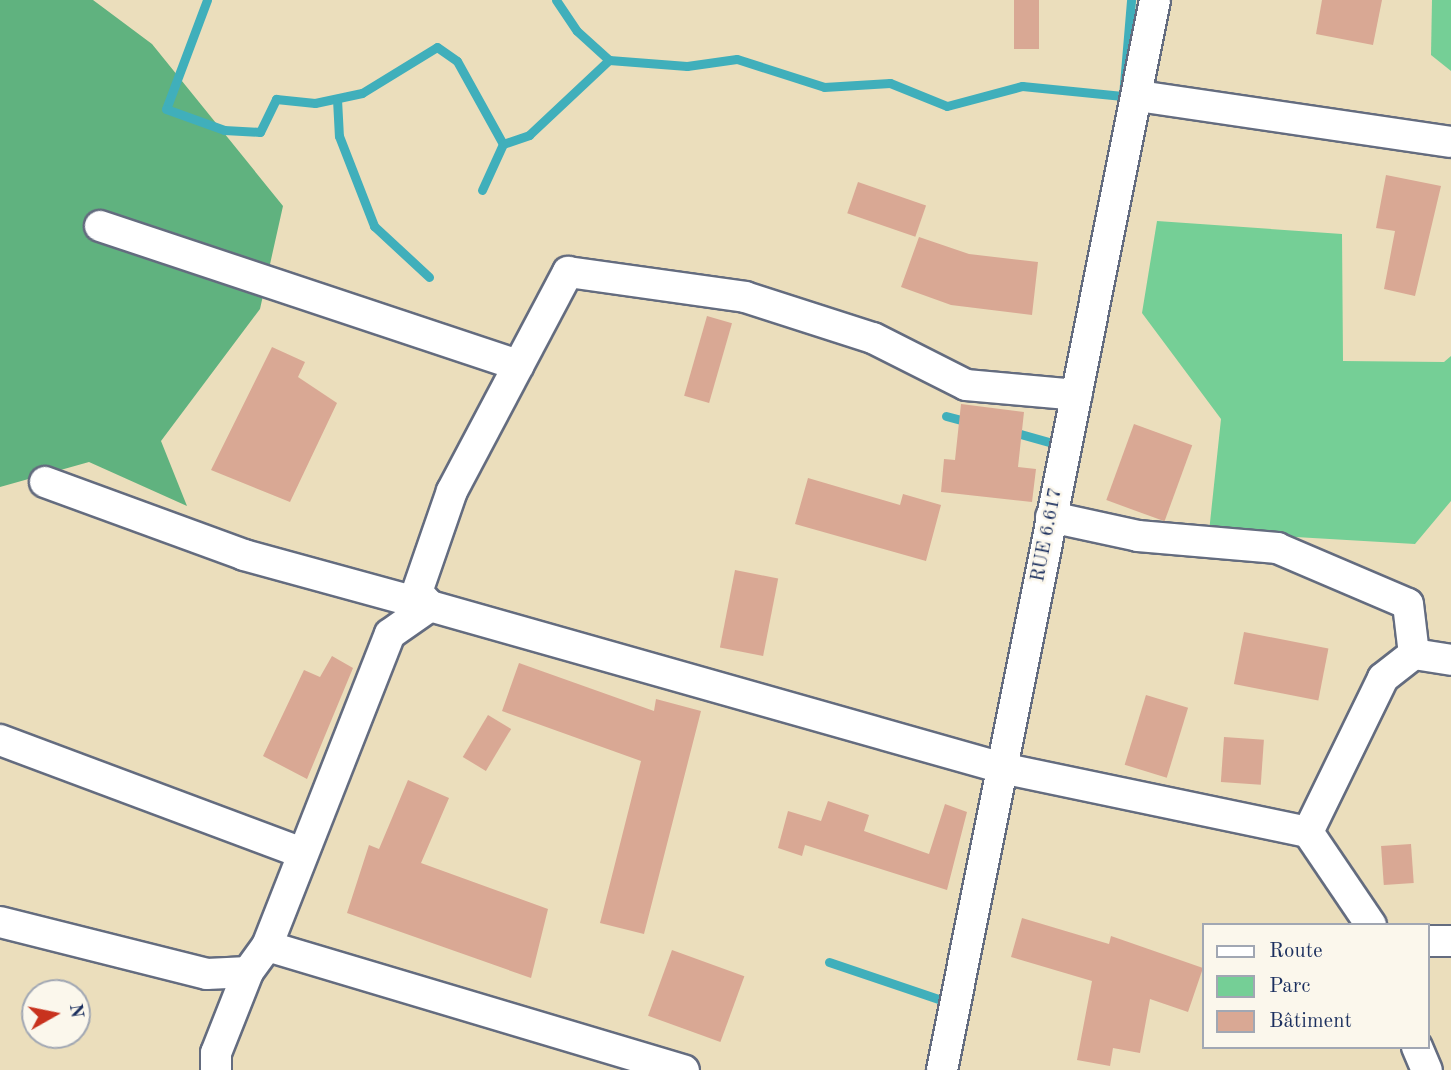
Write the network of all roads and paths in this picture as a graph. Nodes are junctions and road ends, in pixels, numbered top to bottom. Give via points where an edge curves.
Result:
1 (1155, 0) edge
2 (1139, 96) junction
3 (1451, 142) edge
4 (100, 226) dead end
5 (517, 365) junction
6 (1077, 395) junction
7 (46, 482) dead end
8 (1051, 517) junction
9 (430, 606) junction
10 (1414, 654) junction
11 (1451, 660) edge
12 (0, 740) edge
13 (1006, 769) junction
14 (1308, 832) junction
15 (302, 853) junction
16 (0, 922) edge
17 (1370, 923) edge
18 (1430, 941) edge
19 (1451, 941) edge
20 (267, 946) junction
21 (248, 972) junction
22 (1418, 1049) edge
23 (216, 1070) edge
24 (684, 1070) edge
25 (942, 1070) edge
26 (1427, 1070) edge

1 - 2 street, RUE 6.617
2 - 3 street
2 - 6 street, RUE 6.617
4 - 5 street
5 - 6 street via 568,272 745,297 873,338 966,385
5 - 9 street via 452,491 417,592
6 - 8 street, RUE 6.617
7 - 9 street via 244,555
8 - 10 street via 1138,536 1277,548 1408,604
8 - 13 street, RUE 6.617
9 - 13 street
9 - 15 street via 390,634
10 - 11 street
10 - 14 street via 1383,678
12 - 15 street
13 - 14 street
13 - 25 street, RUE 6.617
14 - 17 street
15 - 20 street
16 - 21 street via 207,974
18 - 19 street
20 - 21 street
20 - 24 street
21 - 23 street via 216,1053
22 - 26 street

